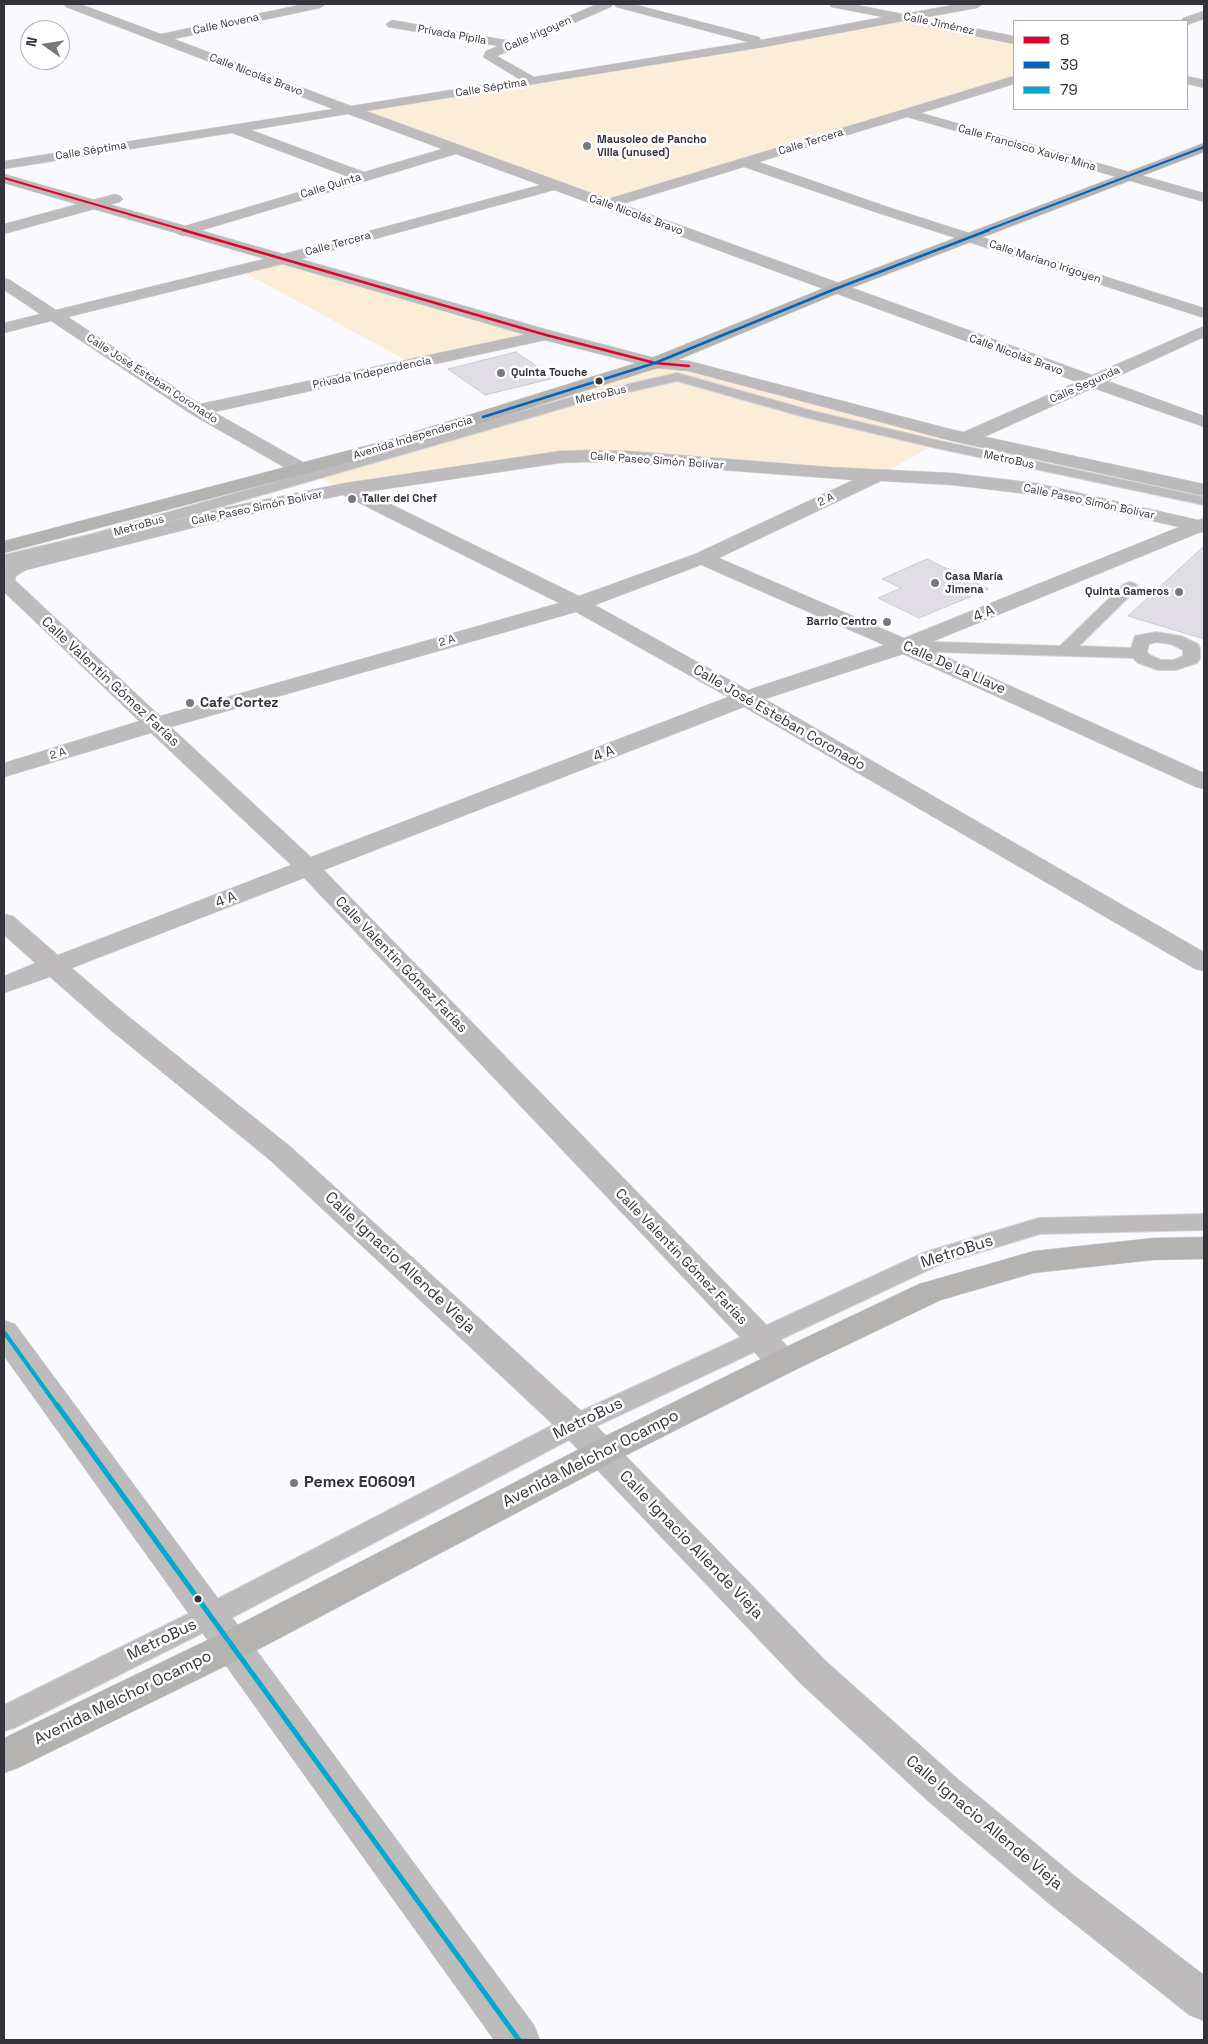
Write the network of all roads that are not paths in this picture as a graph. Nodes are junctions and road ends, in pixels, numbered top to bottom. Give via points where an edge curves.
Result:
1 (70, 4) edge
2 (320, 4) edge
3 (606, 4) edge
4 (620, 4) edge
5 (835, 4) edge
6 (977, 4) edge
7 (576, 6) dead end
8 (593, 9) junction
9 (1204, 15) edge
10 (906, 17) junction
11 (1188, 21) edge
12 (392, 24) dead end
13 (161, 38) junction
14 (1013, 40) edge
15 (764, 42) junction
16 (513, 45) junction
17 (1013, 80) edge
18 (1188, 80) edge
19 (532, 81) junction
20 (1204, 84) edge
21 (352, 111) junction
22 (907, 113) junction
23 (231, 128) junction
24 (1204, 147) edge
25 (457, 149) junction
26 (744, 162) junction
27 (4, 165) edge
28 (4, 169) edge
29 (364, 177) junction
30 (1127, 177) junction
31 (4, 178) edge
32 (555, 185) junction
33 (1204, 198) edge
34 (115, 199) junction
35 (608, 204) junction
36 (92, 205) junction
37 (205, 224) junction
38 (4, 229) edge
39 (183, 231) junction
40 (968, 238) junction
41 (306, 253) junction
42 (281, 260) junction
43 (4, 283) edge
44 (835, 289) junction
45 (1204, 313) edge
46 (55, 316) junction
47 (4, 328) edge
48 (1204, 332) edge
49 (546, 335) junction
50 (674, 354) junction
51 (655, 363) junction
52 (689, 366) junction
53 (1091, 382) junction
54 (198, 410) junction
55 (1204, 422) edge
56 (966, 438) junction
57 (303, 470) junction
58 (878, 476) junction
59 (344, 489) junction
60 (1204, 490) edge
61 (1204, 501) edge
62 (1203, 526) edge
63 (4, 547) edge
64 (702, 558) junction
65 (4, 560) edge
66 (4, 582) edge
67 (1130, 587) dead end
68 (578, 604) junction
69 (904, 646) junction
70 (1066, 649) junction
71 (1138, 653) dead end
72 (746, 698) junction
73 (155, 724) junction
74 (4, 770) edge
75 (1204, 782) edge
76 (308, 868) junction
77 (4, 922) edge
78 (1204, 963) edge
79 (52, 966) junction
80 (4, 985) edge
81 (1204, 1222) edge
82 (1204, 1248) edge
83 (4, 1332) edge
84 (758, 1338) junction
85 (782, 1362) junction
86 (575, 1425) junction
87 (601, 1453) junction
88 (222, 1631) junction
89 (4, 1719) edge
90 (4, 1756) edge
91 (1204, 2001) edge
92 (519, 2040) edge

1 - 13 street, Calle Nicolás Bravo
2 - 13 street, Calle Novena
3 - 8 street, Calle Irigoyen
4 - 15 street
5 - 10 street, Calle Jiménez
6 - 10 street, Calle Séptima
7 - 8 street
8 - 16 street, Calle Irigoyen
9 - 11 street
10 - 14 street, Calle Jiménez
10 - 15 street, Calle Séptima
12 - 16 street, Privada Pípila
13 - 21 street, Calle Nicolás Bravo
15 - 19 street, Calle Séptima
16 - 19 street, Calle Irigoyen via 491,54 490,59
17 - 22 street, Calle Tercera
18 - 20 street
19 - 21 street, Calle Séptima
21 - 23 street, Calle Séptima
21 - 25 street, Calle Nicolás Bravo
22 - 26 street, Calle Tercera
22 - 30 street, Calle Francisco Xavier Mina
23 - 27 street, Calle Séptima
23 - 29 street
24 - 30 main road, Avenida Independencia
25 - 29 street, Calle Quinta
25 - 32 street, Calle Nicolás Bravo
26 - 35 street, Calle Tercera
26 - 40 street, Calle Mariano Irigoyen
28 - 34 main road
29 - 37 street, Calle Quinta
30 - 33 street, Calle Francisco Xavier Mina
30 - 40 main road, Avenida Independencia
31 - 36 main road
32 - 35 street, Calle Nicolás Bravo
32 - 41 street, Calle Tercera
34 - 36 street
34 - 37 main road
35 - 44 street, Calle Nicolás Bravo
36 - 38 street
36 - 39 main road
37 - 39 street, Calle Quinta
37 - 41 main road
39 - 42 main road
40 - 44 main road, Avenida Independencia
40 - 45 street, Calle Mariano Irigoyen
41 - 42 street, Calle Tercera
41 - 50 main road
42 - 46 street, Calle Tercera
42 - 49 main road
43 - 46 street, Calle José Esteban Coronado
44 - 50 main road, Avenida Independencia
44 - 53 street, Calle Nicolás Bravo
46 - 47 street, Calle Tercera
46 - 54 street, Calle José Esteban Coronado
48 - 53 street, Calle Segunda
49 - 51 main road
49 - 54 street, Privada Independencia
50 - 51 main road, Avenida Independencia
50 - 52 main road
51 - 52 main road
51 - 57 main road, Avenida Independencia
52 - 56 main road
53 - 55 street, Calle Nicolás Bravo
53 - 56 street, Calle Segunda
54 - 57 street, Calle José Esteban Coronado
56 - 60 main road
57 - 63 main road, Avenida Independencia
58 - 59 street, Calle Paseo Simón Bolívar via 586,456 560,457
58 - 62 street, Calle Paseo Simón Bolívar via 952,479 1036,489
58 - 64 street, 2 A
59 - 66 street, Calle Paseo Simón Bolívar via 223,514 19,566 8,573
59 - 68 street, Calle José Esteban Coronado
61 - 65 lane, MetroBus via 936,444 809,414 678,377 577,400 96,538
62 - 69 street, 4 A
64 - 68 street, 2 A
64 - 69 street, Calle De La Llave
66 - 73 street, Calle Valentín Gómez Farías
67 - 70 lane
68 - 72 street, Calle José Esteban Coronado
68 - 73 street, 2 A
69 - 70 lane
69 - 72 street, 4 A
69 - 75 street, Calle De La Llave
70 - 71 lane
72 - 76 street, 4 A
72 - 78 street, Calle José Esteban Coronado
73 - 74 street, 2 A
73 - 76 street, Calle Valentín Gómez Farías
76 - 79 street, 4 A
76 - 84 street, Calle Valentín Gómez Farías
77 - 79 street, Calle Ignacio Allende Vieja
79 - 80 street, 4 A
79 - 86 street, Calle Ignacio Allende Vieja via 281,1154
81 - 84 lane, MetroBus via 1039,1226 933,1258
82 - 85 main road, Avenida Melchor Ocampo via 1153,1249 1034,1262 930,1292
83 - 88 street
84 - 85 street, Calle Valentín Gómez Farías
84 - 86 lane, MetroBus
85 - 87 main road, Avenida Melchor Ocampo
86 - 87 street, Calle Ignacio Allende Vieja
86 - 88 lane, MetroBus
87 - 88 main road, Avenida Melchor Ocampo
87 - 91 street, Calle Ignacio Allende Vieja via 814,1672 944,1792
88 - 89 lane, MetroBus
88 - 90 main road, Avenida Melchor Ocampo
88 - 92 street

